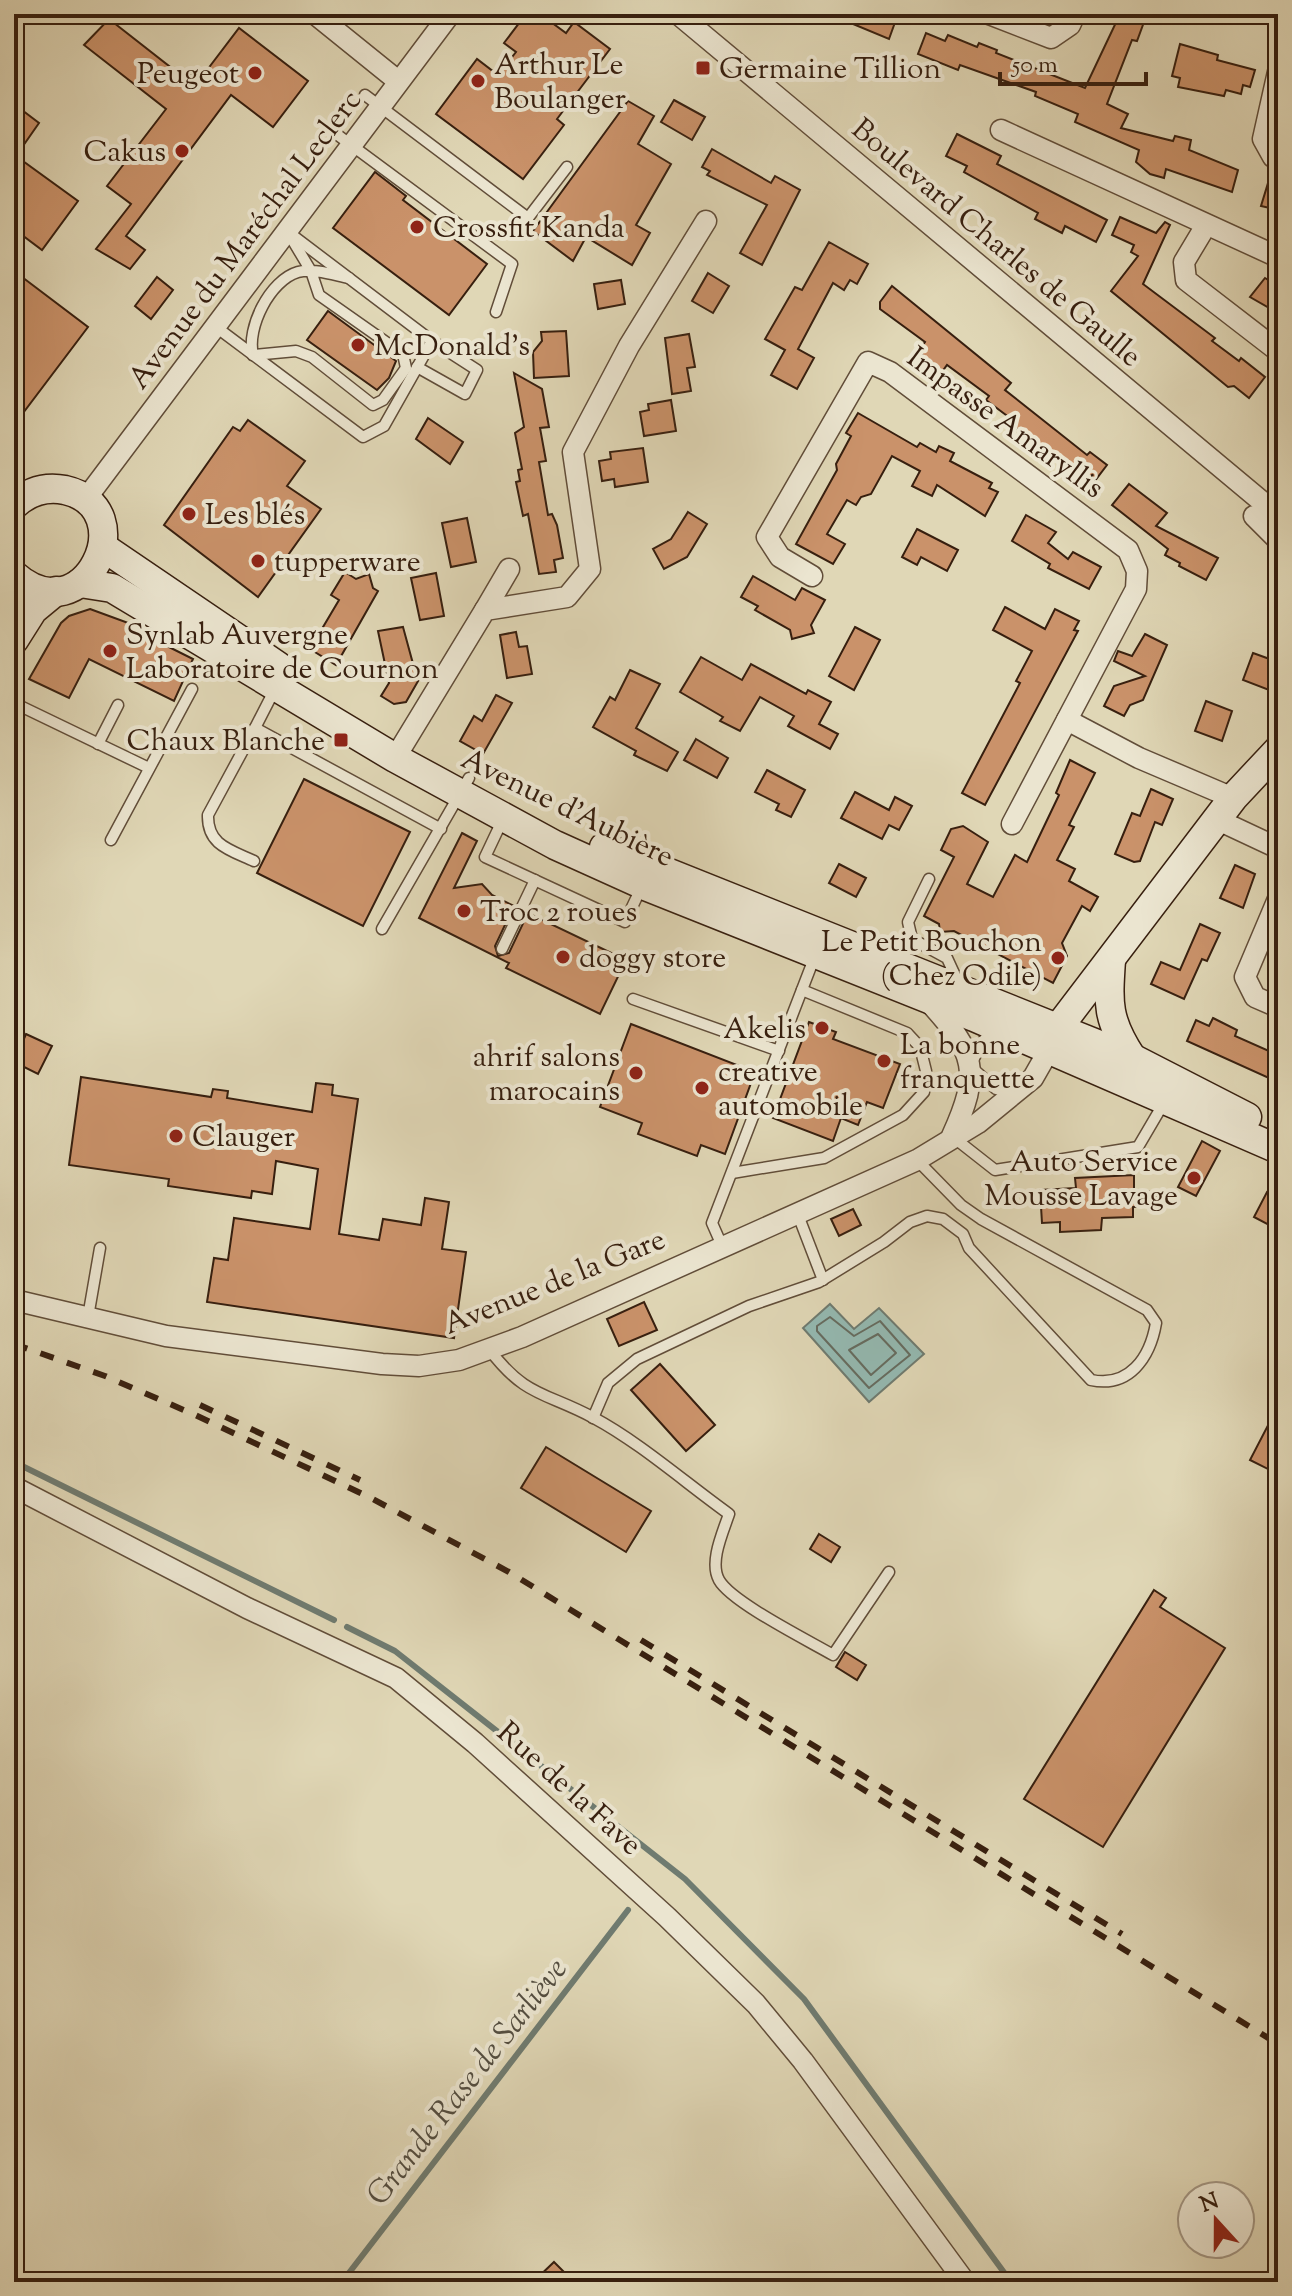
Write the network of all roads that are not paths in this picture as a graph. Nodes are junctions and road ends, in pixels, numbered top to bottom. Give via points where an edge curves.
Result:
1 (315, 14) edge
2 (450, 14) edge
3 (678, 14) edge
4 (989, 14) edge
5 (1075, 14) edge
6 (1278, 72) edge
7 (398, 81) junction
8 (373, 100) junction
9 (1001, 130) dead end
10 (343, 139) junction
11 (1278, 158) edge
12 (567, 167) dead end
13 (706, 221) dead end
14 (1205, 227) junction
15 (287, 231) junction
16 (1278, 257) edge
17 (311, 271) junction
18 (349, 278) junction
19 (496, 312) dead end
20 (216, 327) junction
21 (432, 341) junction
22 (1278, 351) edge
23 (253, 355) junction
24 (417, 367) junction
25 (21, 495) edge
26 (85, 500) junction
27 (1278, 515) edge
28 (1254, 516) dead end
29 (1278, 540) edge
30 (103, 547) junction
31 (509, 569) dead end
32 (14, 575) edge
33 (812, 576) dead end
34 (68, 587) junction
35 (485, 610) junction
36 (14, 640) edge
37 (280, 678) junction
38 (192, 689) dead end
39 (14, 703) edge
40 (118, 705) dead end
41 (1067, 720) junction
42 (255, 728) junction
43 (98, 744) junction
44 (400, 750) junction
45 (1278, 750) edge
46 (149, 768) junction
47 (466, 786) junction
48 (1224, 809) junction
49 (504, 818) junction
50 (1012, 824) dead end
51 (441, 829) junction
52 (111, 840) dead end
53 (1278, 848) edge
54 (254, 861) dead end
55 (929, 879) dead end
56 (535, 880) junction
57 (642, 885) junction
58 (1278, 899) edge
59 (382, 929) dead end
60 (912, 939) junction
61 (502, 949) dead end
62 (817, 952) junction
63 (877, 954) junction
64 (1111, 960) junction
65 (961, 988) junction
66 (802, 990) junction
67 (925, 998) junction
68 (633, 999) dead end
69 (1278, 1007) edge
70 (997, 1027) junction
71 (1053, 1039) junction
72 (779, 1051) junction
73 (1132, 1058) junction
74 (970, 1066) junction
75 (1014, 1094) junction
76 (1165, 1100) junction
77 (1278, 1135) edge
78 (952, 1136) junction
79 (1278, 1149) edge
80 (917, 1160) junction
81 (732, 1173) junction
82 (798, 1215) junction
83 (100, 1248) dead end
84 (723, 1248) junction
85 (823, 1280) junction
86 (14, 1300) edge
87 (88, 1317) junction
88 (489, 1349) junction
89 (593, 1418) junction
90 (14, 1487) edge
91 (889, 1572) dead end
92 (965, 2282) edge

1 - 7 street
2 - 7 street, Avenue du Maréchal Leclerc
3 - 27 street, Boulevard Charles de Gaulle
4 - 5 street via 1051,38 1070,25
6 - 11 street via 1263,139
7 - 8 street, Avenue du Maréchal Leclerc
8 - 10 street, Avenue du Maréchal Leclerc
8 - 12 lane via 528,218
9 - 14 street
10 - 15 street, Avenue du Maréchal Leclerc
10 - 19 lane via 512,264
13 - 35 street via 629,346 573,452 590,569 567,597
14 - 16 street
14 - 22 street via 1184,262 1186,280
15 - 17 lane
15 - 18 lane
15 - 20 street, Avenue du Maréchal Leclerc
17 - 18 lane
17 - 23 lane via 297,272 283,282 255,318
17 - 23 lane via 319,295 403,354 406,368 383,400 373,405 312,357 296,351
18 - 21 lane
20 - 23 lane
20 - 26 street, Avenue du Maréchal Leclerc
21 - 24 lane
21 - 24 lane via 477,370 465,394
23 - 24 lane via 363,437 384,426
25 - 26 main road via 62,489
26 - 30 main road via 98,517
28 - 29 street
30 - 34 main road via 96,568
30 - 37 main road, Avenue d'Aubière
31 - 35 street
32 - 34 main road, Avenue d'Aubière via 33,588
33 - 41 street, Impasse Amaryllis via 780,557 767,537 868,362 890,372 1128,550 1137,571 1136,589
34 - 36 main road via 33,610
34 - 37 main road, Avenue d'Aubière via 112,588
35 - 44 street
37 - 42 lane
37 - 44 main road, Avenue d'Aubière
38 - 46 lane
39 - 43 lane
40 - 43 lane
41 - 48 street
41 - 50 street, Impasse Amaryllis
42 - 51 lane
42 - 54 lane via 208,815 207,830 217,845
43 - 46 lane
44 - 47 main road, Avenue d'Aubière
45 - 48 main road
46 - 52 lane
47 - 49 main road, Avenue d'Aubière
47 - 51 lane
47 - 63 main road, Avenue d'Aubière
48 - 53 street
48 - 64 main road
49 - 56 lane via 485,857
49 - 57 main road, Avenue d'Aubière
51 - 59 lane
55 - 60 lane via 908,922
56 - 57 lane via 625,922
56 - 61 lane
57 - 62 main road, Avenue d'Aubière
58 - 69 street via 1245,977 1255,997
60 - 63 lane
60 - 65 lane via 947,958
62 - 66 lane
62 - 67 main road, Avenue d'Aubière
63 - 65 main road, Avenue d'Aubière
64 - 71 main road
64 - 73 main road via 1108,997 1113,1029
65 - 71 main road, Avenue d'Aubière
66 - 72 lane
66 - 81 lane via 907,1033 920,1047 924,1092 903,1115 824,1158
67 - 70 main road, Avenue d'Aubière
67 - 74 street via 958,1034
68 - 72 lane
70 - 71 main road, Avenue d'Aubière
70 - 74 lane
71 - 73 main road
71 - 75 street, Avenue de la Gare via 1033,1078
71 - 76 main road
72 - 81 lane
73 - 77 main road
74 - 75 lane via 996,1089
74 - 78 street via 969,1099
75 - 78 street, Avenue de la Gare
76 - 78 lane via 1138,1147 995,1170
76 - 79 main road
78 - 80 street, Avenue de la Gare
80 - 82 street, Avenue de la Gare
80 - 85 lane via 981,1219 1147,1310 1156,1323 1140,1363 1124,1379 1091,1380 969,1248 963,1234 943,1219 927,1216 910,1222
81 - 84 lane via 712,1223
82 - 84 street, Avenue de la Gare
82 - 85 lane
83 - 87 lane
84 - 88 street, Avenue de la Gare
85 - 89 lane via 749,1306 637,1359 608,1383
86 - 87 street, Avenue de la Gare
87 - 88 street, Avenue de la Gare via 166,1336 382,1364 419,1366
88 - 89 lane via 506,1371 538,1395
89 - 91 lane via 729,1514 716,1563 719,1580 735,1597 833,1655
90 - 92 street, Rue de la Fave via 247,1608 396,1678 475,1743 756,2004

